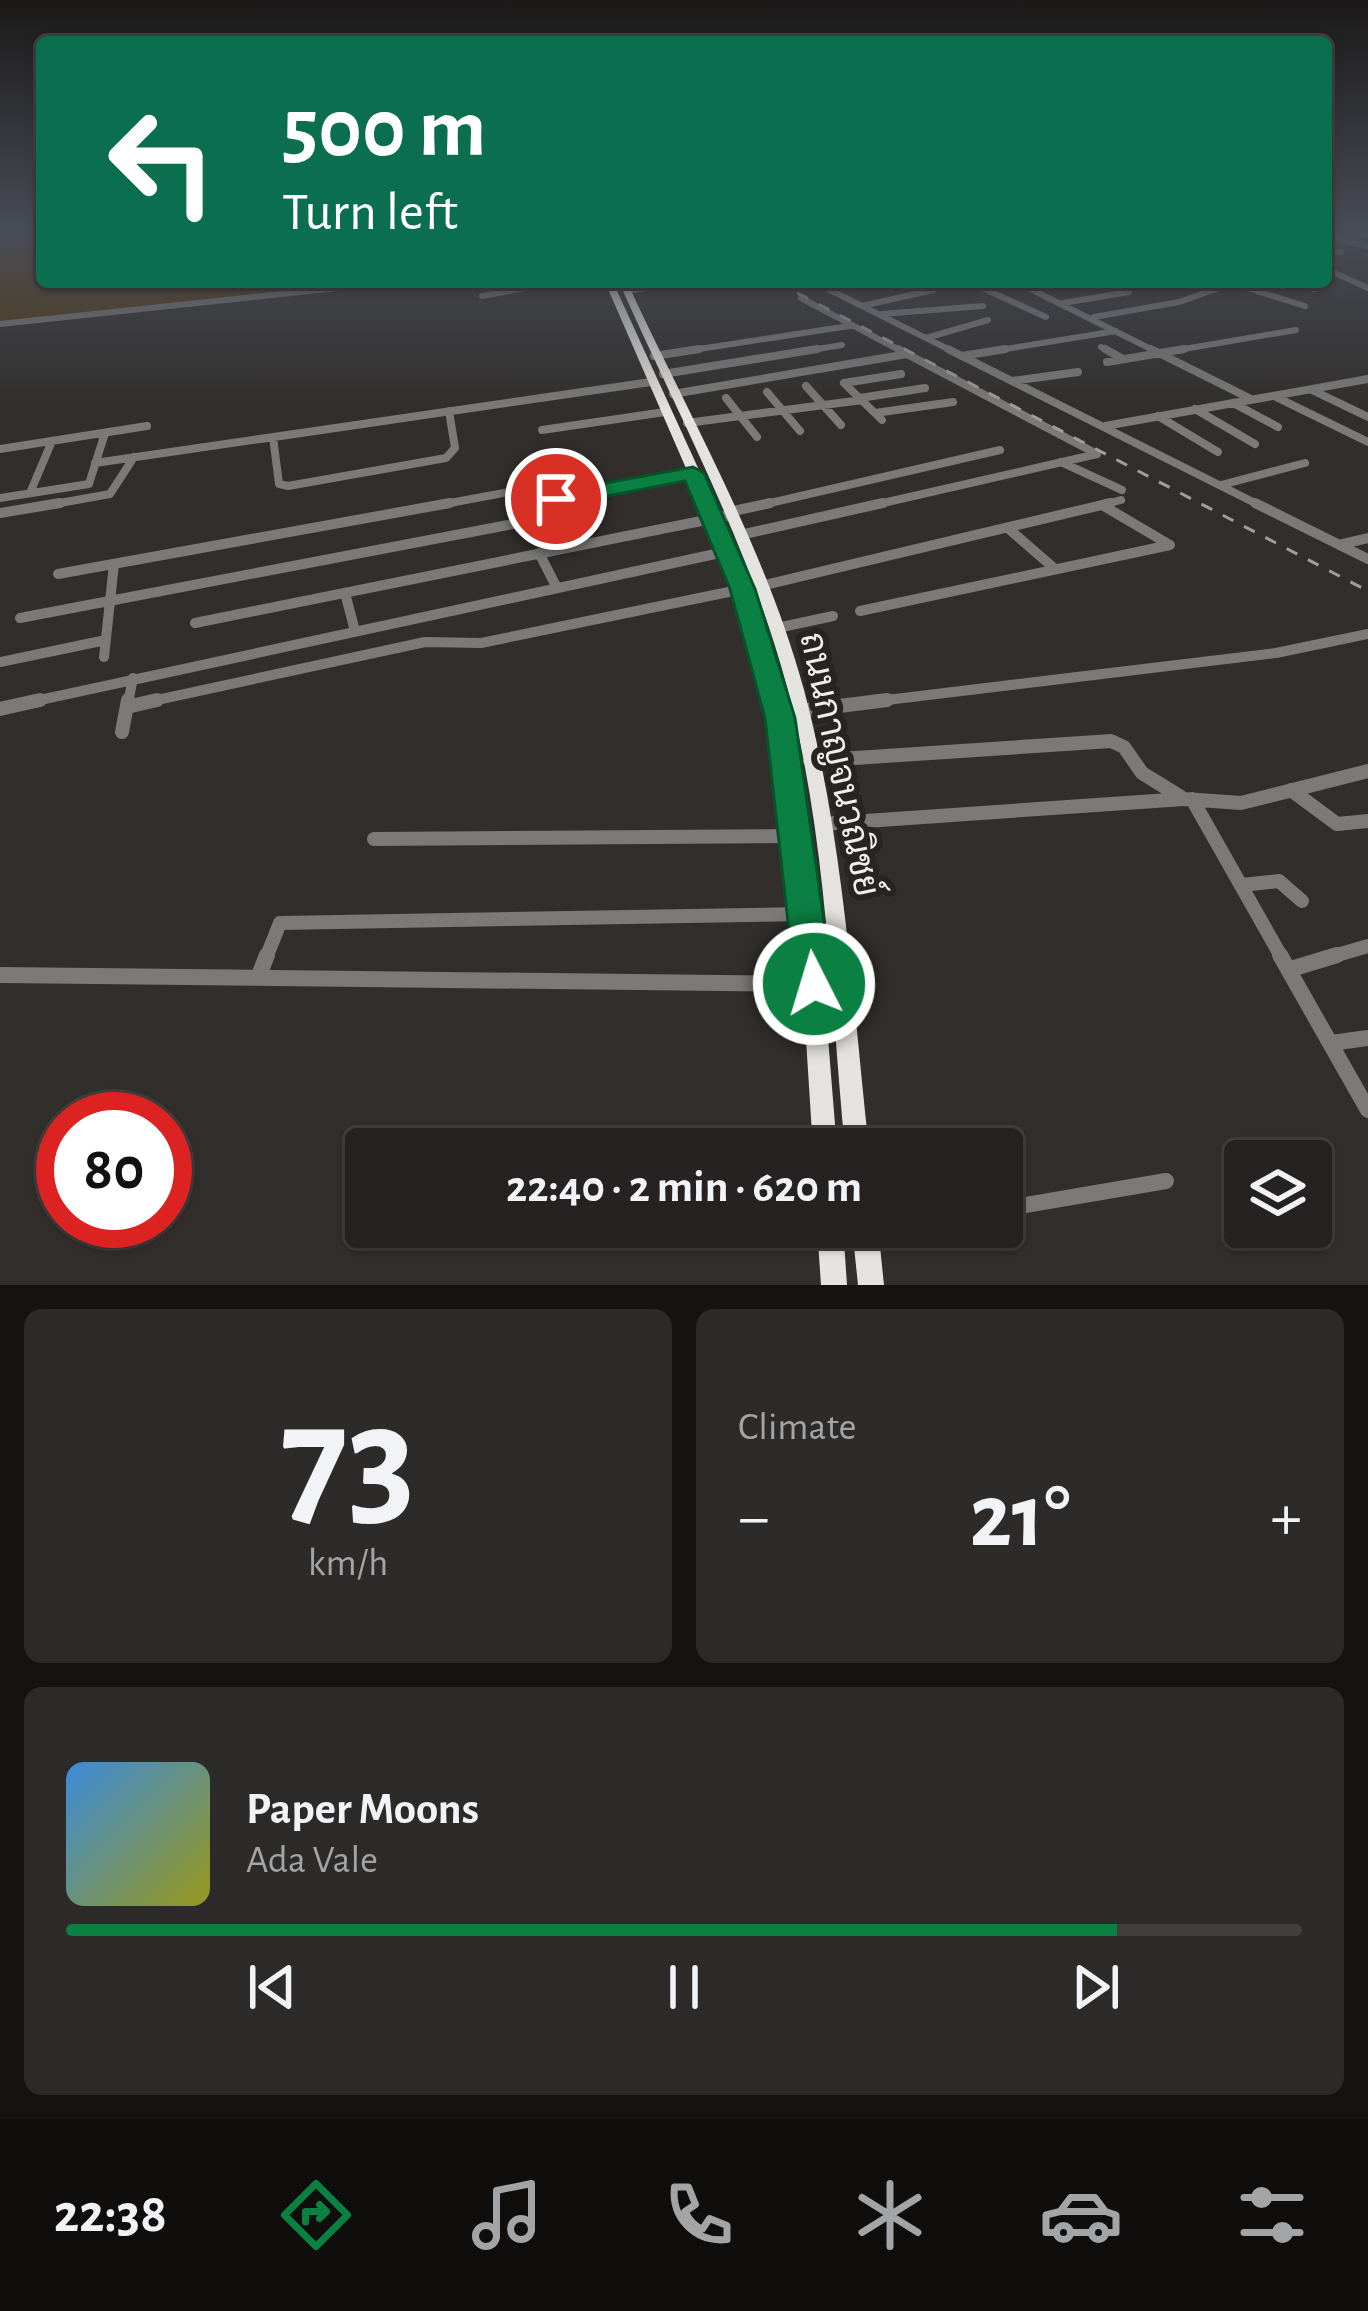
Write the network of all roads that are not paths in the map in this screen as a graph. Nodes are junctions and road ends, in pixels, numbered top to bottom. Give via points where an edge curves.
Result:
1 (310, 291) edge
2 (509, 291) edge
3 (613, 291) edge
4 (627, 291) edge
5 (832, 291) edge
6 (929, 291) edge
7 (989, 291) edge
8 (1035, 291) edge
9 (1210, 291) edge
10 (1259, 291) edge
11 (1129, 292) dead end
12 (482, 296) dead end
13 (1048, 297) junction
14 (801, 298) dead end
15 (1016, 303) junction
16 (1063, 303) junction
17 (862, 306) junction
18 (983, 306) dead end
19 (1305, 306) dead end
20 (879, 314) junction
21 (1046, 317) dead end
22 (1093, 317) junction
23 (988, 320) dead end
24 (0, 324) edge
25 (852, 325) junction
26 (1119, 330) junction
27 (1296, 330) dead end
28 (926, 338) junction
29 (842, 345) dead end
30 (1101, 347) dead end
31 (1162, 352) junction
32 (907, 354) junction
33 (655, 356) junction
34 (962, 356) junction
35 (1123, 359) junction
36 (1107, 362) dead end
37 (1078, 372) dead end
38 (902, 374) dead end
39 (657, 378) junction
40 (1368, 379) edge
41 (1012, 381) junction
42 (806, 386) dead end
43 (925, 388) dead end
44 (1309, 388) junction
45 (766, 392) dead end
46 (673, 394) junction
47 (1271, 395) junction
48 (726, 398) dead end
49 (861, 399) junction
50 (1251, 399) junction
51 (953, 402) dead end
52 (1232, 403) junction
53 (823, 406) junction
54 (1195, 409) junction
55 (449, 411) junction
56 (782, 411) junction
57 (665, 412) junction
58 (740, 416) junction
59 (1158, 416) junction
60 (1368, 418) edge
61 (688, 423) junction
62 (841, 425) dead end
63 (147, 426) dead end
64 (1102, 426) junction
65 (1278, 428) dead end
66 (542, 430) dead end
67 (800, 431) dead end
68 (105, 433) junction
69 (273, 437) junction
70 (757, 437) dead end
71 (52, 441) junction
72 (1368, 442) edge
73 (1255, 444) dead end
74 (0, 449) edge
75 (1000, 450) dead end
76 (1218, 452) dead end
77 (134, 457) junction
78 (1061, 462) junction
79 (95, 463) junction
80 (1305, 463) dead end
81 (693, 473) junction
82 (859, 483) junction
83 (1219, 485) junction
84 (29, 494) junction
85 (0, 498) edge
86 (881, 503) junction
87 (1102, 505) junction
88 (521, 506) junction
89 (0, 513) edge
90 (725, 515) junction
91 (1009, 529) junction
92 (1368, 538) edge
93 (734, 543) junction
94 (1339, 544) junction
95 (539, 554) junction
96 (1368, 559) edge
97 (114, 564) junction
98 (1055, 569) junction
99 (58, 574) dead end
100 (557, 587) junction
101 (752, 588) junction
102 (345, 593) junction
103 (111, 600) junction
104 (860, 611) dead end
105 (833, 616) dead end
106 (20, 618) dead end
107 (195, 623) dead end
108 (777, 628) junction
109 (355, 631) junction
110 (1368, 634) edge
111 (106, 640) junction
112 (104, 658) dead end
113 (0, 662) edge
114 (133, 678) junction
115 (127, 707) junction
116 (0, 709) edge
117 (800, 711) junction
118 (122, 732) dead end
119 (810, 761) junction
120 (1368, 771) edge
121 (1291, 790) junction
122 (1188, 799) junction
123 (1368, 821) edge
124 (822, 824) junction
125 (797, 836) junction
126 (374, 839) dead end
127 (1242, 885) junction
128 (1303, 901) dead end
129 (808, 914) junction
130 (1368, 946) edge
131 (1292, 969) junction
132 (0, 975) edge
133 (258, 978) junction
134 (814, 984) junction
135 (1368, 1038) edge
136 (1331, 1043) junction
137 (820, 1083) junction
138 (849, 1083) junction
139 (1368, 1110) edge
140 (823, 1128) edge
141 (854, 1128) edge
142 (1166, 1181) dead end
143 (1023, 1205) edge
144 (831, 1248) edge
145 (872, 1248) edge
146 (834, 1285) edge
147 (871, 1285) edge

1 - 24 street
2 - 12 street
3 - 39 highway, ถนนกาญจนวณิชย์
4 - 33 highway, ถนนกาญจนวณิชย์
5 - 17 street
6 - 17 street
7 - 15 street
8 - 13 street
9 - 22 street
10 - 19 street
11 - 16 street
13 - 15 street
13 - 16 street
14 - 25 street
15 - 21 street
16 - 22 street
17 - 20 street
18 - 20 street
20 - 28 street
22 - 26 street
23 - 28 street
25 - 32 street
25 - 33 street
26 - 31 street
26 - 34 street
27 - 31 street
28 - 34 street
29 - 39 street
30 - 35 street
31 - 35 street
31 - 50 street
32 - 46 street
32 - 78 street via 1097,454
33 - 39 highway, ถนนกาญจนวณิชย์
34 - 41 street
35 - 36 street
37 - 41 street
38 - 49 street via 844,382
39 - 46 highway, ถนนกาญจนวณิชย์
39 - 55 street
39 - 57 highway, ถนนกาญจนวณิชย์
40 - 44 street
41 - 64 street
42 - 53 street
43 - 49 street
44 - 47 street
44 - 60 street
45 - 56 street
46 - 61 highway, ถนนกาญจนวณิชย์
47 - 50 street
47 - 72 street
48 - 58 street
49 - 51 street via 878,416
49 - 53 street
50 - 52 street
52 - 54 street
52 - 65 street
53 - 56 street
53 - 62 street
54 - 59 street
54 - 73 street
55 - 69 street
55 - 69 street via 455,448 446,458 285,486
56 - 58 street
56 - 67 street
57 - 66 street
57 - 81 highway, ถนนกาญจนวณิชย์
58 - 61 street
58 - 70 street
59 - 64 street
59 - 76 street
61 - 90 highway, ถนนกาญจนวณิชย์
63 - 68 street
64 - 83 street
68 - 71 street
68 - 79 street
69 - 77 street
71 - 74 street
71 - 84 street
75 - 82 street
77 - 79 street
77 - 89 street via 110,494
78 - 86 street
78 - 87 street via 1122,495
79 - 84 street via 89,484
80 - 83 street
81 - 88 street
81 - 90 highway, ถนนกาญจนวณิชย์
82 - 86 street
82 - 90 street
83 - 94 street
84 - 85 street
86 - 93 street
87 - 91 street
87 - 98 street via 1170,545
88 - 97 street via 514,491
88 - 103 street via 529,521
90 - 93 highway, ถนนกาญจนวณิชย์
90 - 95 street
91 - 98 street
91 - 101 street
92 - 94 street
93 - 100 street
93 - 101 highway, ถนนกาญจนวณิชย์
94 - 96 street
95 - 100 street
95 - 102 street
97 - 99 street
97 - 103 street
98 - 104 street
100 - 109 street
101 - 108 highway, ถนนกาญจนวณิชย์
101 - 115 street via 481,643 425,642
101 - 125 highway, ถนนกาญจนวณิชย์
102 - 107 street
102 - 109 street
103 - 106 street
103 - 111 street
105 - 108 street
108 - 117 highway, ถนนกาญจนวณิชย์
109 - 114 street
110 - 117 street via 1276,653
111 - 112 street
111 - 113 street
114 - 115 street
114 - 116 street
115 - 118 street
117 - 119 highway, ถนนกาญจนวณิชย์
119 - 122 street via 1111,741 1142,773
119 - 124 highway, ถนนกาญจนวณิชย์
120 - 121 street
121 - 122 street via 1240,802
121 - 123 street via 1333,822
122 - 124 street
122 - 127 street
124 - 138 highway, ถนนกาญจนวณิชย์
125 - 126 street
125 - 129 highway, ถนนกาญจนวณิชย์
127 - 128 street via 1279,880
127 - 131 street
129 - 133 street via 280,923
129 - 134 highway, ถนนกาญจนวณิชย์
130 - 131 street
131 - 136 street
132 - 133 street
133 - 134 street
134 - 137 highway, ถนนกาญจนวณิชย์
135 - 136 street
136 - 139 street
137 - 138 highway
137 - 140 highway, ถนนกาญจนวณิชย์
138 - 141 highway, ถนนกาญจนวณิชย์
142 - 143 street
144 - 146 highway
145 - 147 highway

